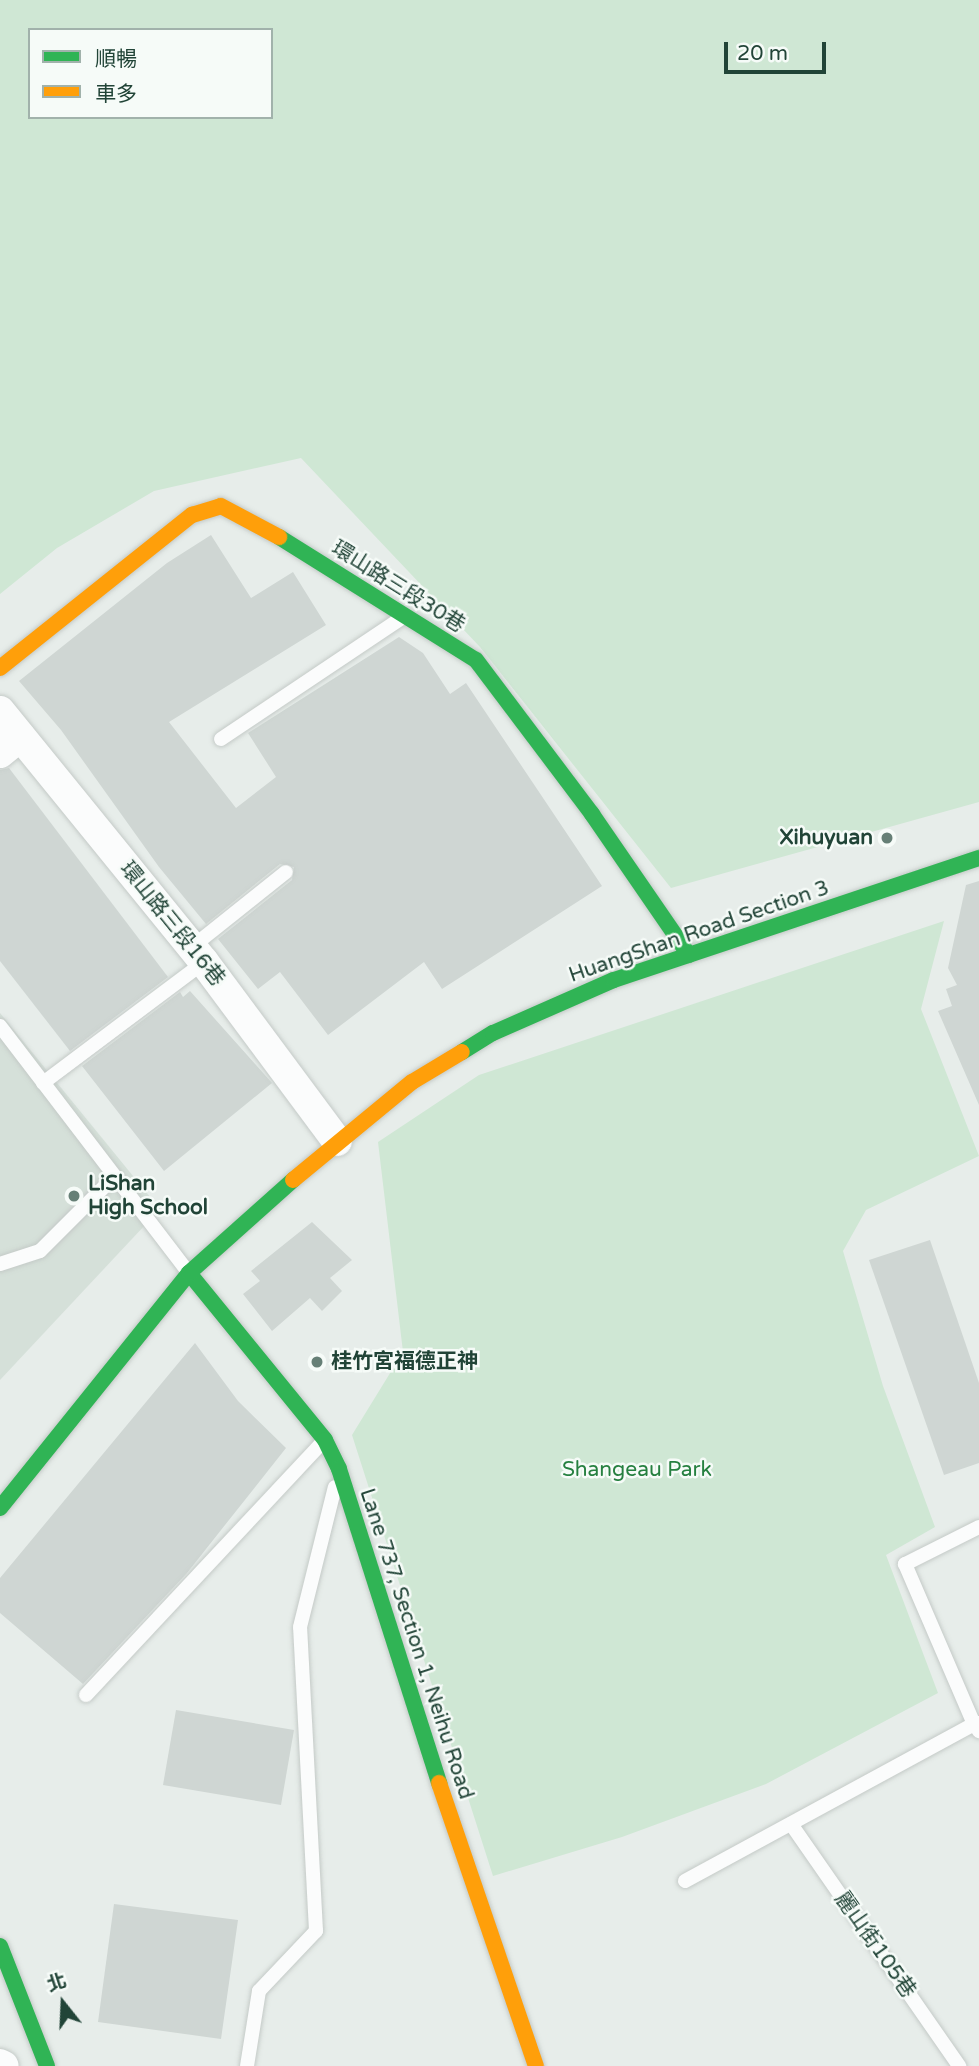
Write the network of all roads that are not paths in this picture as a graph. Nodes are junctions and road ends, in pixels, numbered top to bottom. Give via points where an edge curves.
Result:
1 (405, 616) junction
2 (0, 668) edge
3 (0, 711) edge
4 (221, 739) dead end
5 (10, 745) edge
6 (979, 858) edge
7 (286, 872) dead end
8 (198, 955) junction
9 (689, 955) junction
10 (0, 1026) edge
11 (43, 1083) junction
12 (337, 1141) junction
13 (114, 1177) junction
14 (0, 1264) edge
15 (188, 1273) junction
16 (325, 1440) junction
17 (339, 1469) junction
18 (0, 1508) edge
19 (979, 1528) edge
20 (86, 1695) dead end
21 (977, 1726) edge
22 (791, 1824) junction
23 (685, 1881) dead end
24 (0, 1947) edge
25 (47, 2066) edge
26 (247, 2066) edge
27 (536, 2066) edge
28 (959, 2066) edge

1 - 2 street, 環山路三段30巷 via 246,516 221,506 192,515 159,537
1 - 4 lane
1 - 9 street, 環山路三段30巷 via 476,660 592,814
3 - 5 street, 環山路三段16巷
5 - 8 street, 環山路三段16巷
6 - 9 street, HuangShan Road Section 3
7 - 8 lane
8 - 11 lane
8 - 12 street, 環山路三段16巷
9 - 12 street, HuangShan Road Section 3 via 614,980 493,1033 412,1082
10 - 11 lane
11 - 13 lane
12 - 15 street, HuangShan Road Section 3
13 - 14 lane via 40,1251
13 - 15 lane
15 - 16 street, Lane 737, Section 1, Neihu Road
15 - 18 street, HuangShan Road Section 3
16 - 17 street, Lane 737, Section 1, Neihu Road
16 - 20 lane
17 - 26 lane via 300,1627 316,1931 259,1991
17 - 27 street, Lane 737, Section 1, Neihu Road via 467,1872
19 - 21 lane via 905,1564
21 - 22 lane
22 - 23 lane
22 - 28 lane, 麗山街105巷
24 - 25 street

